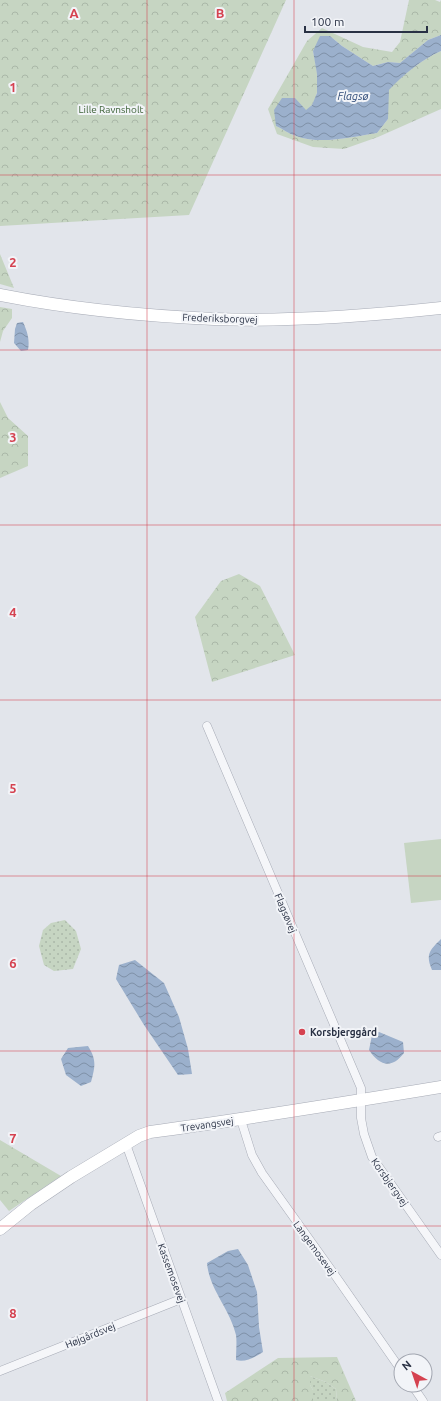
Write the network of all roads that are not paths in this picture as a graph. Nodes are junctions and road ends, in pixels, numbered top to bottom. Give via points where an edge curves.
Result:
1 (0, 295) edge
2 (441, 308) edge
3 (207, 726) dead end
4 (441, 1087) edge
5 (360, 1101) junction
6 (241, 1120) junction
7 (126, 1144) junction
8 (0, 1229) edge
9 (441, 1255) edge
10 (181, 1299) junction
11 (393, 1359) edge
12 (0, 1371) edge
13 (218, 1401) edge

1 - 2 street, Frederiksborgvej via 126,313 215,319 354,316
3 - 5 street, Flagsøvej via 361,1088
4 - 5 street, Trevangsvej
5 - 6 street, Trevangsvej
5 - 9 street, Korsbjergvej via 364,1134 372,1158
6 - 7 street, Trevangsvej via 150,1132
6 - 11 street, Langemosevej via 252,1155 262,1173
7 - 8 street, Trevangsvej via 71,1177
7 - 10 street, Kassemosevej
10 - 12 street, Højgårdsvej
10 - 13 street, Kassemosevej

